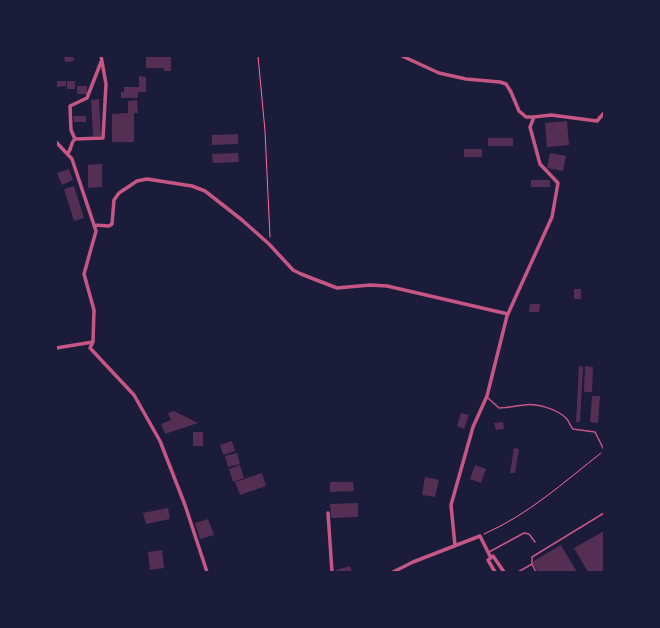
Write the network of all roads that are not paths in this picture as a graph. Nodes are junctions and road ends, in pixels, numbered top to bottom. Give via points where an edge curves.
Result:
1 (101, 56) edge
2 (402, 56) edge
3 (101, 62) junction
4 (604, 113) edge
5 (534, 117) junction
6 (75, 139) junction
7 (56, 142) edge
8 (66, 154) junction
9 (94, 225) junction
10 (508, 314) junction
11 (93, 342) junction
12 (56, 348) edge
13 (487, 396) junction
14 (604, 450) edge
15 (328, 513) dead end
16 (604, 513) edge
17 (535, 542) dead end
18 (455, 546) junction
19 (489, 552) junction
20 (491, 558) junction
21 (532, 564) junction
22 (207, 572) edge
23 (332, 572) edge
24 (393, 572) edge
25 (495, 572) edge
26 (504, 572) edge
27 (518, 572) edge
28 (536, 572) edge

1 - 3 street
2 - 5 street via 439,73 506,84 519,111 526,117
3 - 6 street via 87,98 70,106 71,130
3 - 6 street via 106,84 103,138
4 - 5 street via 597,121 551,115
5 - 10 street via 530,127 540,164 558,183 552,217
6 - 8 street via 72,141 71,150
7 - 8 street
8 - 9 street via 72,159
9 - 10 street via 112,224 114,200 137,181 147,179 192,186 205,191 269,244 293,270 330,286 387,286
9 - 11 street via 96,231 84,274 94,310
10 - 13 street
11 - 12 street
11 - 22 street via 90,348 134,395 160,441
13 - 14 lane via 499,408 525,404 553,410 565,417 573,429 595,432
13 - 18 street via 473,426 450,505
15 - 23 street
16 - 21 lane via 532,557
17 - 19 lane via 529,534 524,533
18 - 19 street via 480,536
18 - 24 street
19 - 20 street
20 - 25 street via 488,560
20 - 26 street via 493,556
21 - 27 lane
21 - 28 lane

